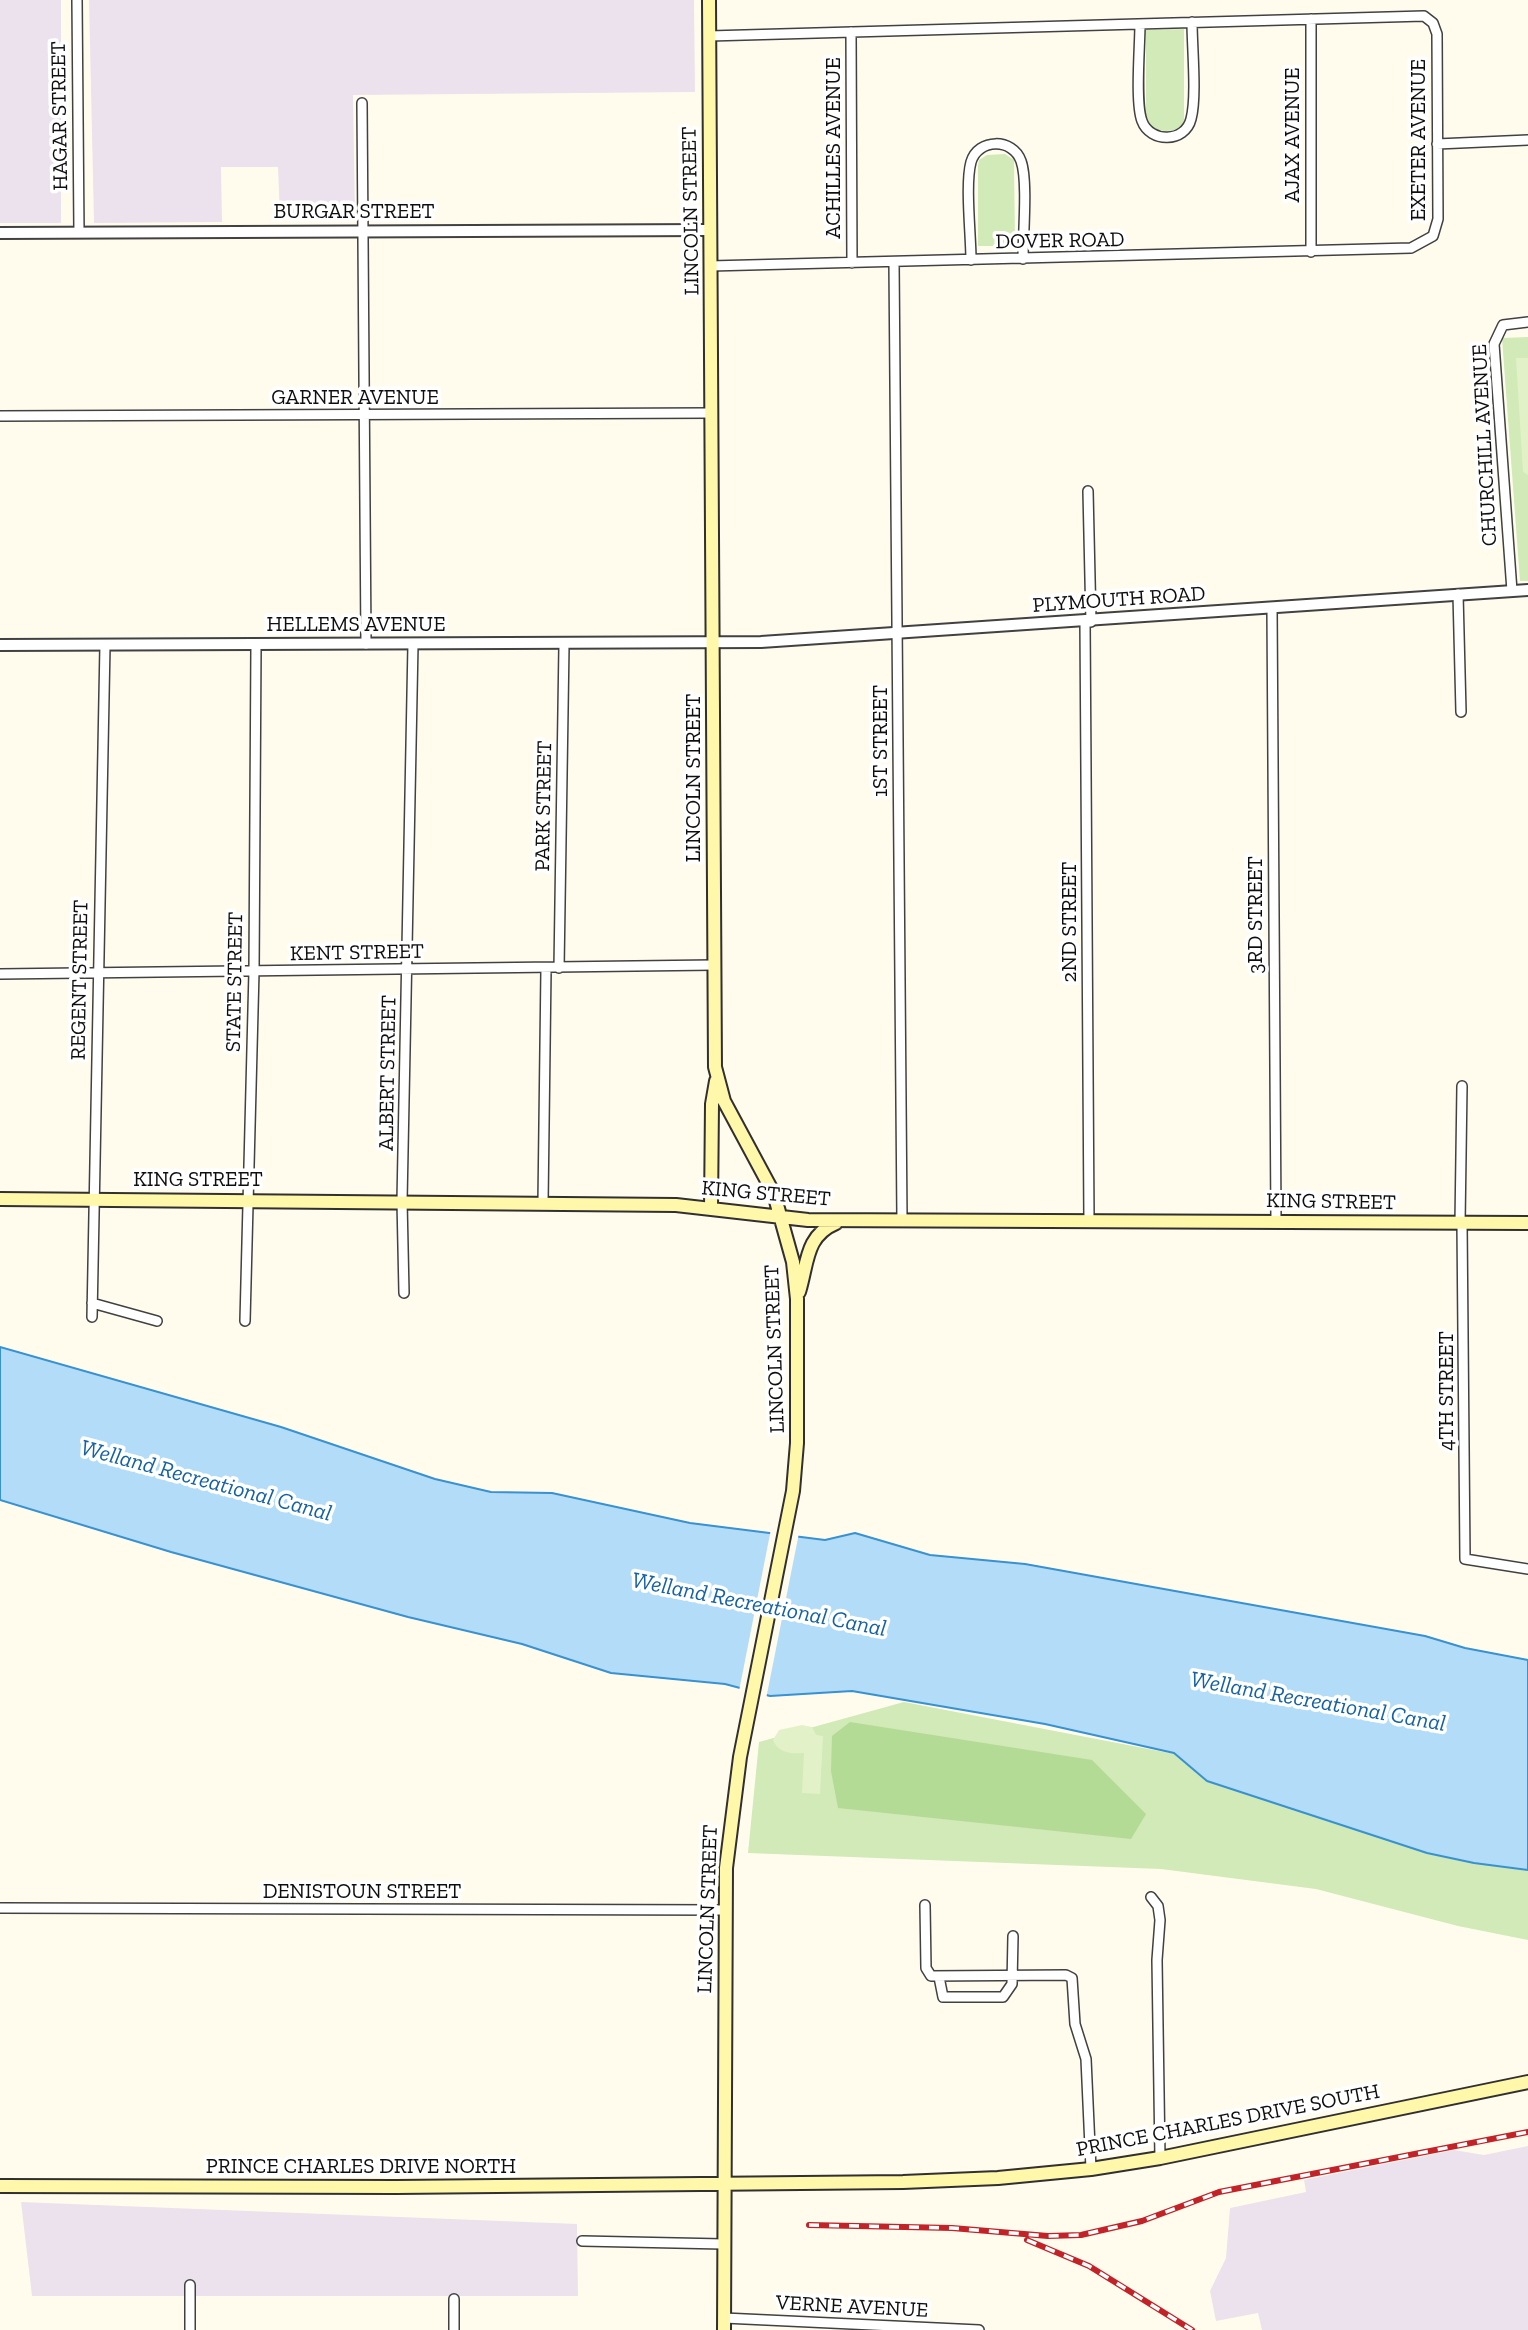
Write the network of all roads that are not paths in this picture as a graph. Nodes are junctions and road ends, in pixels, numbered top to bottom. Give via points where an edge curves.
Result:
1 (77, 0) edge
2 (709, 0) edge
3 (1311, 19) junction
4 (1192, 22) junction
5 (1140, 24) junction
6 (851, 32) junction
7 (709, 36) junction
8 (362, 103) dead end
9 (1528, 140) edge
10 (1437, 144) junction
11 (709, 230) junction
12 (79, 232) junction
13 (363, 232) junction
14 (0, 233) edge
15 (1411, 248) joint
16 (1311, 252) junction
17 (1023, 259) junction
18 (971, 260) junction
19 (894, 262) junction
20 (852, 263) junction
21 (710, 266) junction
22 (1528, 322) edge
23 (711, 413) junction
24 (0, 416) edge
25 (366, 416) junction
26 (1088, 491) dead end
27 (1528, 590) edge
28 (1512, 591) junction
29 (1458, 594) junction
30 (1272, 608) junction
31 (1088, 622) junction
32 (898, 635) junction
33 (712, 643) junction
34 (366, 644) junction
35 (413, 644) junction
36 (0, 645) edge
37 (105, 645) junction
38 (256, 645) junction
39 (564, 645) junction
40 (1461, 712) dead end
41 (714, 965) junction
42 (546, 968) junction
43 (559, 968) junction
44 (407, 970) junction
45 (254, 971) junction
46 (98, 973) junction
47 (0, 974) edge
48 (716, 1080) junction
49 (1462, 1086) dead end
50 (92, 1198) junction
51 (0, 1199) edge
52 (247, 1199) junction
53 (402, 1201) junction
54 (542, 1203) junction
55 (711, 1209) junction
56 (782, 1218) junction
57 (902, 1220) junction
58 (843, 1221) junction
59 (1089, 1221) junction
60 (1276, 1221) junction
61 (1461, 1223) junction
62 (1528, 1223) edge
63 (404, 1293) dead end
64 (797, 1299) junction
65 (92, 1303) junction
66 (92, 1317) dead end
67 (157, 1321) dead end
68 (245, 1321) dead end
69 (1528, 1569) edge
70 (1151, 1897) dead end
71 (925, 1905) dead end
72 (0, 1908) edge
73 (724, 1910) junction
74 (1013, 1936) dead end
75 (1013, 1976) junction
76 (939, 1977) junction
77 (1528, 2082) edge
78 (1160, 2158) junction
79 (1091, 2169) junction
80 (723, 2184) junction
81 (0, 2186) edge
82 (582, 2241) dead end
83 (723, 2244) junction
84 (190, 2285) dead end
85 (454, 2300) dead end
86 (724, 2324) edge
87 (190, 2330) edge
88 (454, 2330) edge
89 (979, 2330) edge

1 - 12 street, HAGAR STREET
2 - 7 main road, LINCOLN STREET
3 - 4 street
3 - 10 street, EXETER AVENUE via 1419,15 1430,19 1437,34
3 - 16 street, AJAX AVENUE
4 - 5 street
4 - 5 street via 1192,118 1181,133 1166,138 1150,132 1140,117
5 - 6 street
6 - 7 street
6 - 20 street, ACHILLES AVENUE
7 - 11 main road, LINCOLN STREET
8 - 13 street
9 - 10 street
10 - 15 street, EXETER AVENUE via 1437,227 1427,242
11 - 13 street, BURGAR STREET
11 - 21 main road, LINCOLN STREET
12 - 13 street, BURGAR STREET
12 - 14 street, BURGAR STREET
13 - 25 street
15 - 16 street, DOVER ROAD
16 - 17 street, DOVER ROAD
17 - 18 street, DOVER ROAD
17 - 18 street via 1022,162 1011,148 995,144 980,149 971,164
18 - 19 street, DOVER ROAD
19 - 20 street, DOVER ROAD
19 - 32 street, 1ST STREET
20 - 21 street, DOVER ROAD
21 - 23 main road, LINCOLN STREET
22 - 28 street, CHURCHILL AVENUE via 1503,325 1494,344
23 - 25 street, GARNER AVENUE
23 - 33 main road, LINCOLN STREET
24 - 25 street, GARNER AVENUE
25 - 34 street
26 - 31 street, 2ND STREET
27 - 28 street, PLYMOUTH ROAD
28 - 29 street, PLYMOUTH ROAD
29 - 30 street, PLYMOUTH ROAD
29 - 40 street
30 - 31 street, PLYMOUTH ROAD
30 - 60 street, 3RD STREET
31 - 32 street, PLYMOUTH ROAD
31 - 59 street, 2ND STREET
32 - 33 street, PLYMOUTH ROAD
32 - 57 street, 1ST STREET
33 - 39 street, HELLEMS AVENUE
33 - 41 main road, LINCOLN STREET
34 - 35 street, HELLEMS AVENUE
34 - 38 street, HELLEMS AVENUE
35 - 39 street, HELLEMS AVENUE
35 - 44 street, ALBERT STREET
36 - 37 street, HELLEMS AVENUE
37 - 38 street, HELLEMS AVENUE
37 - 46 street, REGENT STREET
38 - 45 street, STATE STREET
39 - 43 street, PARK STREET
41 - 43 street, KENT STREET
41 - 48 main road, LINCOLN STREET
42 - 43 street, KENT STREET
42 - 44 street, KENT STREET
42 - 54 street
44 - 45 street, KENT STREET
44 - 53 street, ALBERT STREET
45 - 46 street, KENT STREET
45 - 52 street, STATE STREET
46 - 47 street, KENT STREET
46 - 50 street, REGENT STREET
48 - 55 main road
48 - 56 main road, LINCOLN STREET
49 - 61 street, 4TH STREET
50 - 51 main road, KING STREET
50 - 52 main road, KING STREET
50 - 65 street, REGENT STREET
52 - 53 main road, KING STREET
52 - 68 street, STATE STREET
53 - 54 main road, KING STREET
53 - 63 street, ALBERT STREET
54 - 55 main road, KING STREET
55 - 56 main road, KING STREET
56 - 58 main road, KING STREET
56 - 64 main road, LINCOLN STREET
57 - 58 main road, KING STREET
57 - 59 main road, KING STREET
58 - 64 main road via 822,1230 811,1243
59 - 60 main road, KING STREET
60 - 61 main road, KING STREET
61 - 62 main road, KING STREET
61 - 69 street, 4TH STREET via 1465,1559
64 - 73 main road, LINCOLN STREET via 797,1443 788,1519 733,1805
65 - 66 street, REGENT STREET
65 - 67 street
70 - 78 street via 1160,1920
71 - 76 street via 927,1970
72 - 73 street, DENISTOUN STREET
73 - 80 main road, LINCOLN STREET
74 - 75 street
75 - 76 street
75 - 76 street via 1007,1994 995,1998 943,1997
75 - 79 street via 1072,1978 1075,2024 1086,2059
77 - 78 main road, PRINCE CHARLES DRIVE SOUTH
78 - 79 main road, PRINCE CHARLES DRIVE SOUTH
79 - 80 main road, PRINCE CHARLES DRIVE SOUTH via 917,2182
80 - 81 main road, PRINCE CHARLES DRIVE NORTH
80 - 83 main road, LINCOLN STREET
82 - 83 street
83 - 86 main road, LINCOLN STREET
84 - 87 street
85 - 88 street
86 - 89 street, VERNE AVENUE

